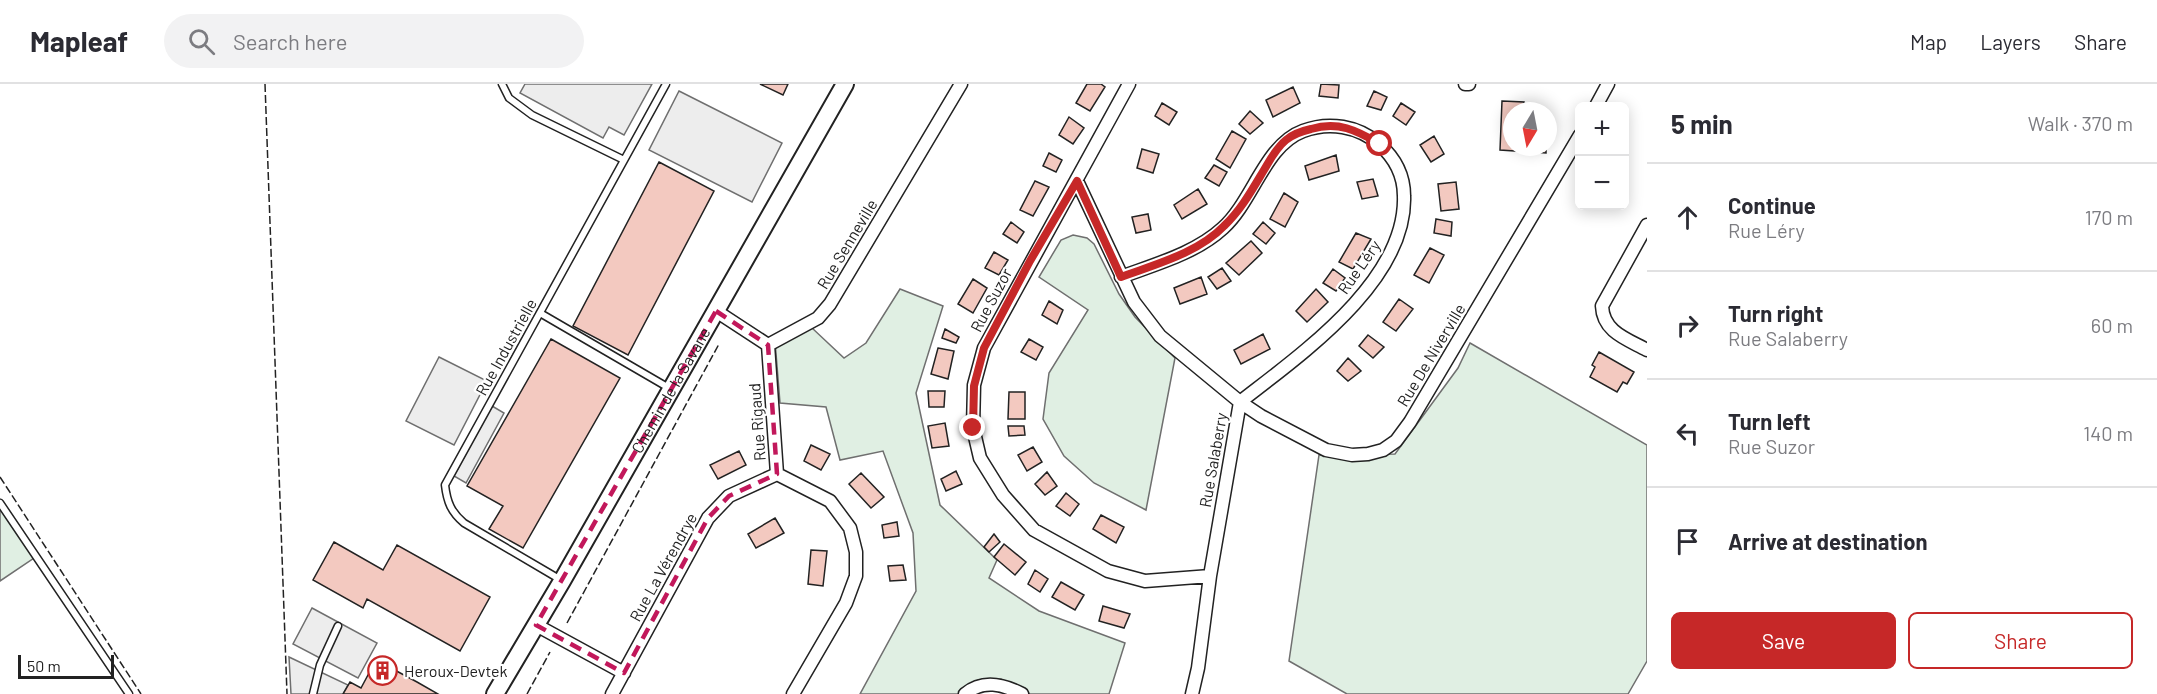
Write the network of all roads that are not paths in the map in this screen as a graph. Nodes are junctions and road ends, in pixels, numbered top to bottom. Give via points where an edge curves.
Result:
1 (502, 84) edge
2 (666, 84) edge
3 (845, 84) edge
4 (961, 84) edge
5 (1129, 84) edge
6 (1608, 84) edge
7 (1598, 102) edge
8 (1575, 143) edge
9 (624, 160) junction
10 (1077, 181) junction
11 (1647, 225) edge
12 (1121, 277) junction
13 (716, 311) junction
14 (540, 314) junction
15 (768, 345) junction
16 (1647, 350) edge
17 (671, 389) junction
18 (1240, 402) junction
19 (777, 474) junction
20 (0, 503) edge
21 (1210, 576) junction
22 (562, 580) junction
23 (536, 625) junction
24 (338, 626) dead end
25 (624, 673) junction
26 (129, 694) edge
27 (313, 694) edge
28 (495, 694) edge
29 (612, 694) edge
30 (793, 694) edge
31 (965, 694) edge
32 (1022, 694) edge
33 (1192, 694) edge

1 - 9 lane via 509,98 532,115
2 - 9 lane, Rue Industrielle
3 - 13 street, Chemin de la Savane
4 - 15 street, Rue Senneville via 830,304 818,318
5 - 10 street, Rue Suzor
6 - 7 street
8 - 18 street, Rue De Niverville via 1396,441 1368,454 1326,450
9 - 14 lane, Rue Industrielle
10 - 12 street, Rue Salaberry
10 - 21 street, Rue Suzor via 984,348 974,386 973,428 980,458 1003,495 1034,530 1108,571 1145,581
11 - 16 street via 1602,306 1602,316 1613,332
12 - 18 street, Rue Salaberry via 1160,336
12 - 18 street, Rue Léry via 1199,245 1223,228 1241,208 1275,153 1286,140 1302,131 1338,125 1380,144 1398,166 1405,209 1398,238 1384,265 1352,307 1320,339
13 - 15 street
13 - 17 street, Chemin de la Savane
14 - 17 lane
14 - 22 lane, Rue Industrielle via 445,485 448,503 464,523
15 - 19 street, Rue Rigaud
17 - 22 street, Chemin de la Savane
18 - 21 street, Rue Salaberry
19 - 25 street, Rue La Vérendrye via 729,496 708,518
19 - 30 street, Rue Rigaud via 830,501 850,528 856,552 856,576 846,603
20 - 26 lane
21 - 33 street, Rue Salaberry
22 - 23 street, Chemin de la Savane
23 - 25 street
23 - 28 street, Chemin de la Savane
24 - 27 lane via 320,665
25 - 29 street, Rue La Vérendrye
31 - 32 street via 984,684 1005,685

